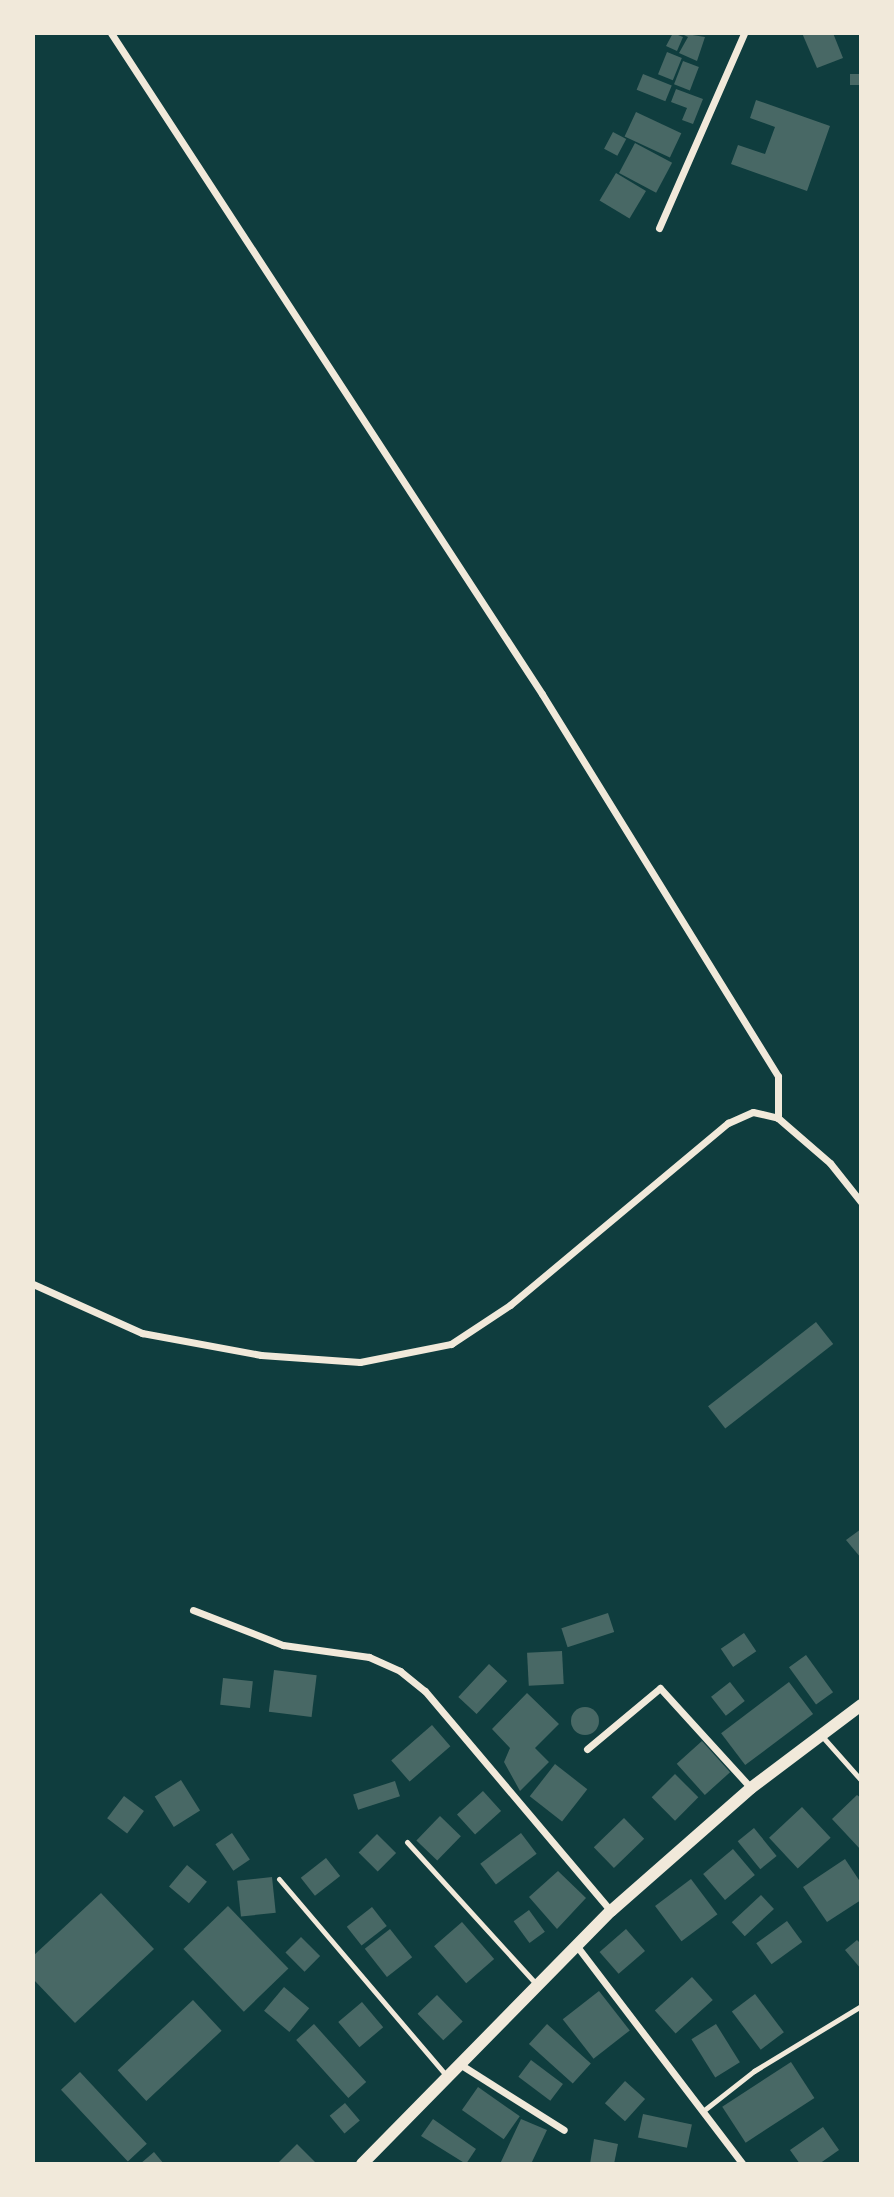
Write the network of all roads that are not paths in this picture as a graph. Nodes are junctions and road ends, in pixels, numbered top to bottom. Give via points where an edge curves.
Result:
1 (111, 33) edge
2 (744, 33) edge
3 (659, 228) dead end
4 (778, 1118) junction
5 (861, 1202) edge
6 (33, 1284) edge
7 (193, 1610) dead end
8 (861, 1705) edge
9 (821, 1735) junction
10 (587, 1749) dead end
11 (861, 1780) edge
12 (751, 1788) junction
13 (407, 1842) dead end
14 (279, 1879) dead end
15 (611, 1911) junction
16 (576, 1945) junction
17 (537, 1985) junction
18 (861, 2006) edge
19 (458, 2063) junction
20 (446, 2075) junction
21 (703, 2111) junction
22 (564, 2130) dead end
23 (362, 2164) edge
24 (743, 2164) edge

1 - 4 street via 542,694 764,1053 782,1090
2 - 3 street
4 - 5 street via 830,1163
4 - 6 street via 753,1112 728,1123 510,1305 451,1344 417,1355 335,1361 155,1335 56,1299
7 - 15 street via 283,1645 369,1657 400,1671 425,1692
8 - 9 street
9 - 11 lane
9 - 12 street
10 - 12 street via 660,1688
12 - 15 street
13 - 17 lane
14 - 20 lane
15 - 16 street
16 - 17 street
16 - 21 street
17 - 19 street
18 - 21 lane via 754,2071
19 - 20 street
19 - 22 street
20 - 23 street
21 - 24 street

